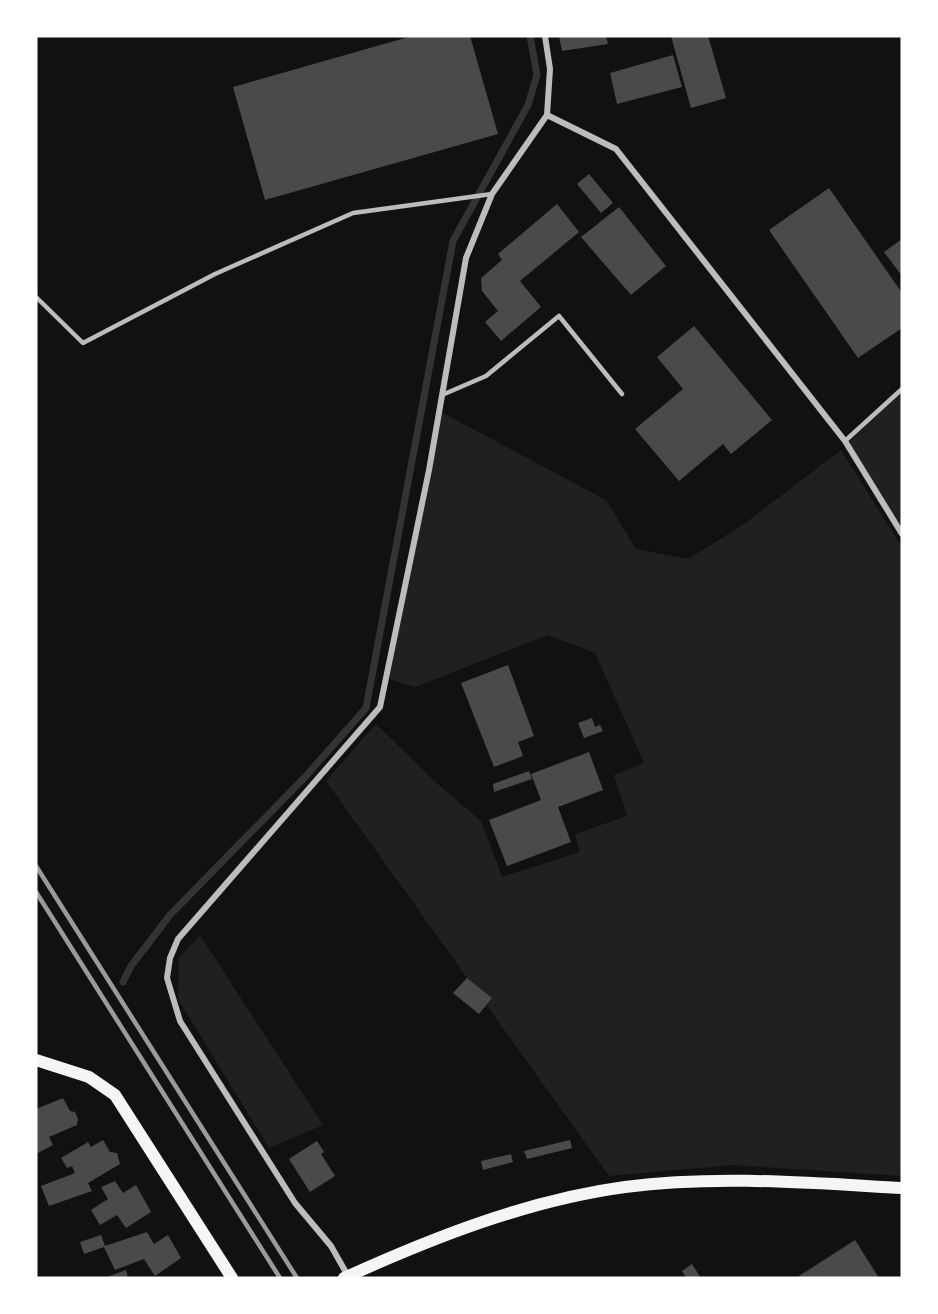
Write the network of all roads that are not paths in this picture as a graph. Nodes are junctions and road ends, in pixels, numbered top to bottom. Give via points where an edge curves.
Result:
1 (545, 36) edge
2 (547, 115) junction
3 (492, 194) junction
4 (36, 297) edge
5 (902, 388) edge
6 (622, 394) dead end
7 (442, 395) junction
8 (845, 441) junction
9 (902, 534) edge
10 (36, 1060) edge
11 (902, 1188) edge
12 (346, 1277) edge
13 (232, 1278) edge

1 - 2 street via 550,69
2 - 3 street
2 - 8 street via 616,149
3 - 4 lane via 353,213 215,274 83,343
3 - 7 street via 466,258
5 - 8 lane
6 - 7 lane via 559,316 486,376
7 - 12 street via 380,707 178,939 167,978 180,1021 295,1203 331,1246
8 - 9 street
10 - 13 main road via 89,1077 115,1095
11 - 12 main road via 743,1179 624,1187 525,1209

